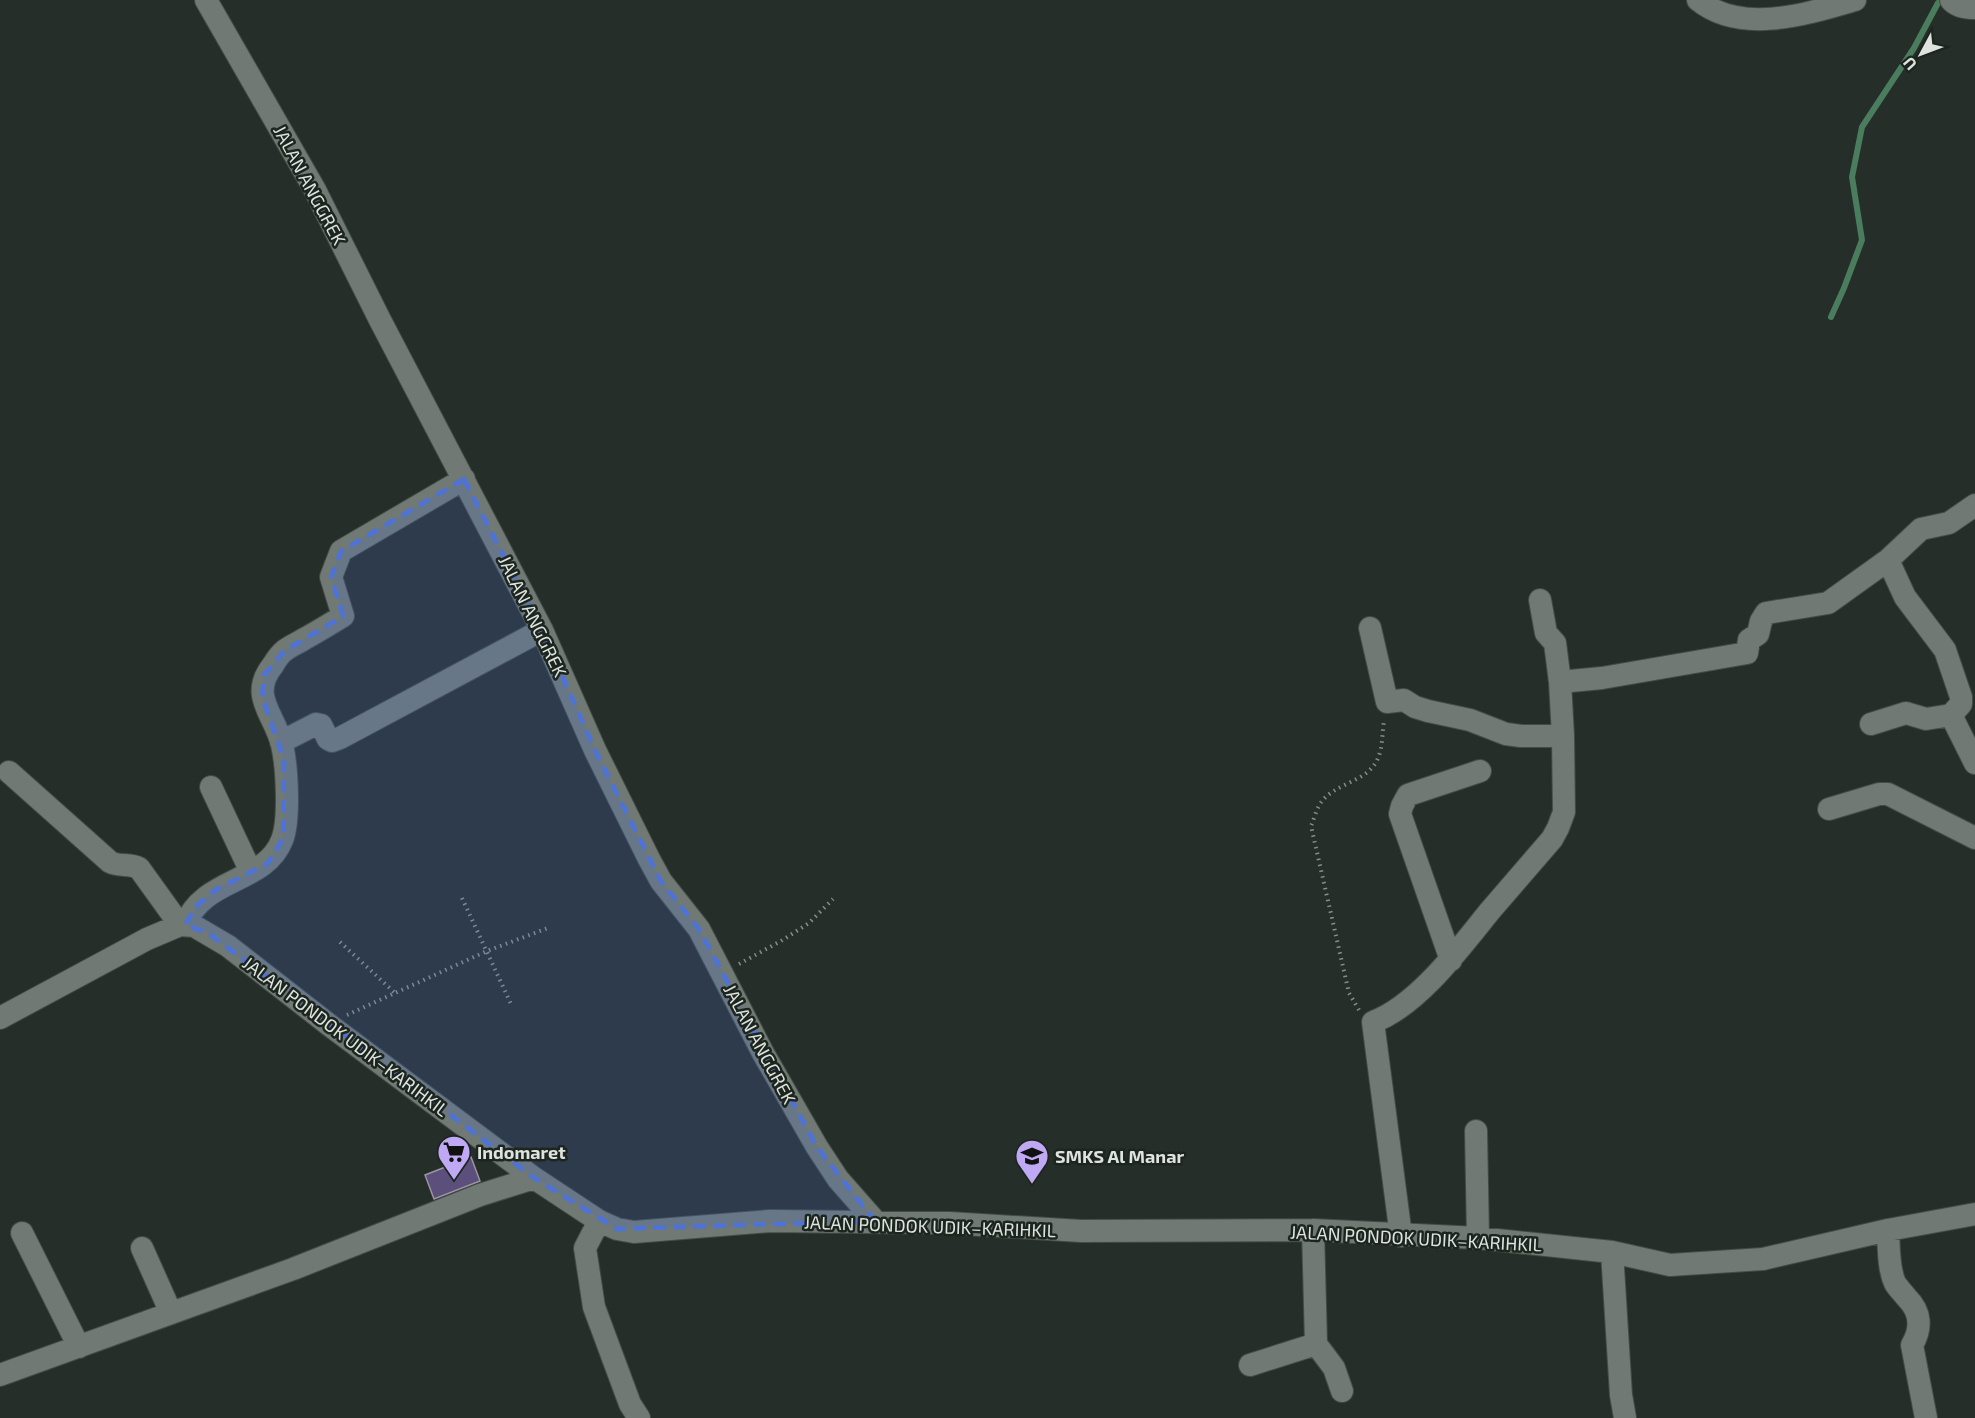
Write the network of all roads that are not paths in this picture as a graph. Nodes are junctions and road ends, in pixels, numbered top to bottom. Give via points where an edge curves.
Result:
1 (206, 0) edge
2 (1698, 0) edge
3 (1855, 0) edge
4 (464, 478) junction
5 (1975, 504) edge
6 (1888, 560) junction
7 (1540, 600) dead end
8 (1370, 628) dead end
9 (543, 630) junction
10 (1560, 682) junction
11 (1951, 715) junction
12 (1871, 724) dead end
13 (1563, 736) junction
14 (282, 742) junction
15 (1975, 763) edge
16 (1480, 771) dead end
17 (9, 772) dead end
18 (211, 787) dead end
19 (1829, 808) dead end
20 (1975, 838) edge
21 (251, 872) junction
22 (182, 925) junction
23 (1451, 960) junction
24 (0, 1018) edge
25 (1476, 1131) dead end
26 (534, 1178) junction
27 (1975, 1214) edge
28 (599, 1221) junction
29 (875, 1221) junction
30 (1313, 1230) junction
31 (1888, 1230) junction
32 (22, 1233) dead end
33 (1401, 1236) junction
34 (1478, 1238) junction
35 (142, 1248) dead end
36 (1612, 1252) junction
37 (171, 1313) junction
38 (1316, 1344) junction
39 (79, 1347) junction
40 (1250, 1365) dead end
41 (0, 1375) edge
42 (1342, 1391) dead end
43 (639, 1418) edge
44 (1625, 1418) edge
45 (1926, 1418) edge

1 - 4 street, JALAN ANGGREK via 315,190
2 - 3 street via 1725,16 1764,20
4 - 9 street, JALAN ANGGREK
4 - 14 street via 340,551 331,577 344,616 284,651 264,675 262,697
5 - 6 street via 1949,523 1921,529
6 - 10 street via 1828,603 1766,613 1758,634 1749,640 1748,652
6 - 11 street via 1905,597 1945,650 1961,697 1961,704
7 - 10 street via 1546,633 1555,643
8 - 13 street via 1387,702 1404,700 1506,734
9 - 14 street via 340,738 328,739 321,725 316,724
9 - 29 street, JALAN ANGGREK via 595,750 661,881 699,929 817,1147 838,1179
10 - 13 street
11 - 12 street via 1926,719 1906,713
11 - 15 street
13 - 23 street via 1563,812 1558,828
14 - 21 street via 286,777 283,838 268,863
16 - 23 street via 1408,795 1400,814
17 - 22 street via 110,862 139,868
18 - 21 street
19 - 20 street via 1888,794
21 - 22 street via 215,890
22 - 24 street via 147,939
22 - 26 street, JALAN PONDOK UDIK–KARIHKIL via 208,933 228,946
23 - 33 street via 1398,1010 1373,1022
25 - 34 street
26 - 28 street, JALAN PONDOK UDIK–KARIHKIL
26 - 37 street
27 - 31 street, JALAN PONDOK UDIK–KARIHKIL
28 - 29 street, JALAN PONDOK UDIK–KARIHKIL via 617,1230 634,1232 770,1221
28 - 43 street via 585,1248 594,1307 630,1404
29 - 30 street, JALAN PONDOK UDIK–KARIHKIL via 1081,1231
30 - 33 street, JALAN PONDOK UDIK–KARIHKIL
30 - 38 street
31 - 36 street, JALAN PONDOK UDIK–KARIHKIL via 1763,1258 1670,1265
31 - 45 street via 1895,1283 1919,1315 1918,1335 1912,1345
32 - 39 street
33 - 34 street, JALAN PONDOK UDIK–KARIHKIL
34 - 36 street, JALAN PONDOK UDIK–KARIHKIL
35 - 37 street
36 - 44 street
37 - 39 street
38 - 40 street
38 - 42 street via 1334,1368
39 - 41 street

